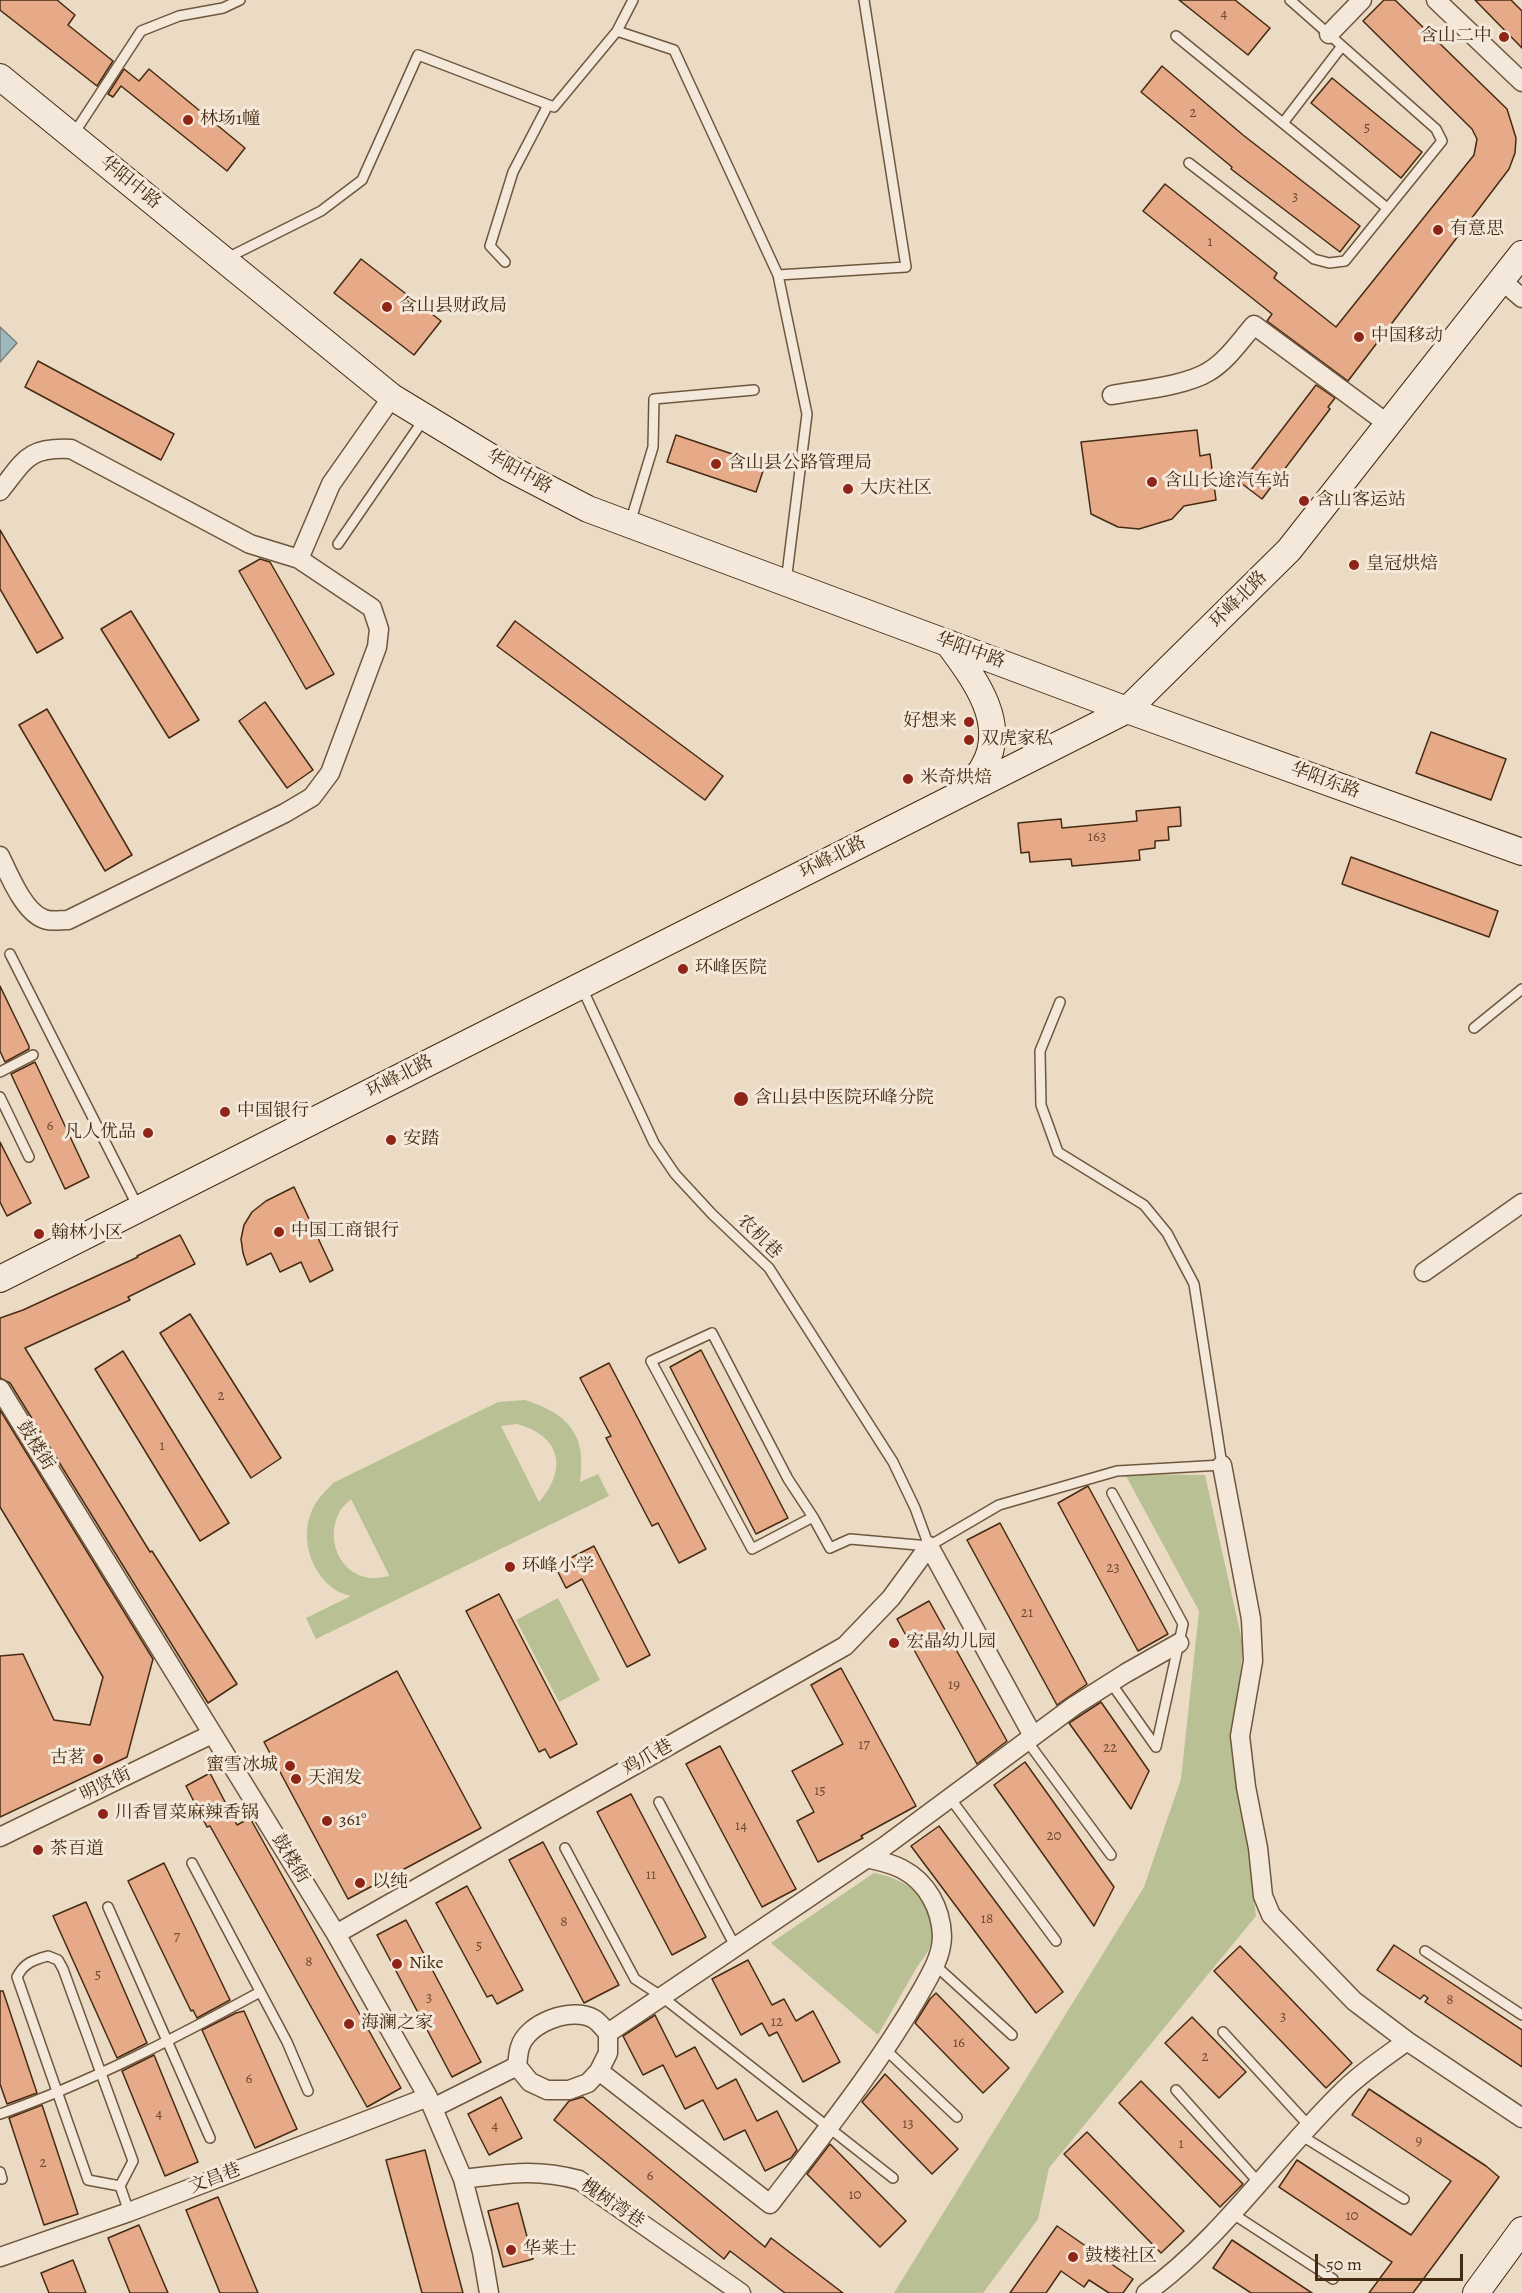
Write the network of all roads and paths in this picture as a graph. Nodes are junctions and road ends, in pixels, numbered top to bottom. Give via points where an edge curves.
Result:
1 (240, 0) edge
2 (633, 0) edge
3 (864, 0) edge
4 (1290, 0) edge
5 (1362, 0) edge
6 (1436, 0) edge
7 (617, 31) junction
8 (1176, 36) dead end
9 (1336, 40) junction
10 (0, 76) edge
11 (1522, 82) edge
12 (548, 105) junction
13 (1283, 123) junction
14 (73, 136) junction
15 (1189, 163) dead end
16 (1388, 208) junction
17 (1522, 254) edge
18 (225, 260) junction
19 (505, 262) dead end
20 (778, 275) junction
21 (1501, 280) junction
22 (1522, 298) edge
23 (754, 390) dead end
24 (1112, 395) dead end
25 (392, 397) junction
26 (426, 417) junction
27 (1388, 424) junction
28 (0, 491) edge
29 (630, 525) junction
30 (338, 544) dead end
31 (299, 559) junction
32 (786, 583) junction
33 (948, 643) junction
34 (1128, 710) junction
35 (965, 791) junction
36 (1522, 852) edge
37 (0, 856) edge
38 (10, 954) dead end
39 (581, 986) junction
40 (1522, 989) edge
41 (1060, 1002) dead end
42 (1474, 1028) dead end
43 (33, 1055) dead end
44 (0, 1072) edge
45 (0, 1097) edge
46 (29, 1157) dead end
47 (1522, 1203) edge
48 (139, 1209) junction
49 (1424, 1272) dead end
50 (0, 1279) edge
51 (0, 1389) edge
52 (1222, 1465) junction
53 (1112, 1493) dead end
54 (813, 1517) junction
55 (929, 1546) junction
56 (1179, 1643) junction
57 (1111, 1683) junction
58 (212, 1734) junction
59 (1030, 1739) junction
60 (950, 1798) junction
61 (659, 1802) dead end
62 (0, 1837) edge
63 (565, 1848) dead end
64 (1111, 1855) dead end
65 (867, 1858) junction
66 (192, 1863) dead end
67 (108, 1907) dead end
68 (336, 1934) junction
69 (1056, 1941) dead end
70 (735, 1946) junction
71 (1425, 1951) dead end
72 (935, 1965) junction
73 (260, 1992) junction
74 (661, 1996) junction
75 (1522, 2015) edge
76 (608, 2032) junction
77 (1223, 2032) dead end
78 (1012, 2036) dead end
79 (1407, 2041) junction
80 (168, 2042) junction
81 (885, 2049) junction
82 (518, 2066) junction
83 (599, 2070) junction
84 (102, 2073) junction
85 (1176, 2090) dead end
86 (308, 2091) dead end
87 (56, 2094) junction
88 (430, 2102) junction
89 (0, 2114) edge
90 (957, 2117) dead end
91 (1522, 2118) edge
92 (828, 2127) junction
93 (1306, 2131) junction
94 (210, 2138) dead end
95 (893, 2178) dead end
96 (463, 2179) junction
97 (1260, 2184) junction
98 (120, 2186) junction
99 (1404, 2199) dead end
100 (129, 2212) junction
101 (1233, 2214) junction
102 (1522, 2230) edge
103 (0, 2257) edge
104 (1333, 2279) dead end
105 (1156, 2291) edge
106 (489, 2293) edge
107 (741, 2293) edge
108 (1476, 2293) edge

1 - 14 lane via 223,8 179,16 141,32
2 - 7 lane
3 - 20 lane via 906,267
4 - 9 lane
5 - 9 street
6 - 11 street
7 - 12 lane via 554,107
7 - 20 lane via 674,50
8 - 13 lane
9 - 13 lane
9 - 16 lane via 1436,129 1442,141
10 - 14 main road, 华阳中路
12 - 18 lane via 418,55 362,180 321,212
12 - 19 lane via 513,172 490,246
13 - 16 lane
14 - 18 main road, 华阳中路
15 - 16 lane via 1314,260 1345,261
17 - 21 main road, 环峰北路
18 - 25 main road, 华阳中路
20 - 32 lane via 807,414
21 - 22 street
21 - 27 main road, 环峰北路
23 - 29 lane via 654,399 653,447
24 - 27 street via 1194,379 1223,360 1254,325
25 - 26 main road, 华阳中路
25 - 31 street via 331,484
26 - 29 main road, 华阳中路 via 507,467 588,509
26 - 30 lane
27 - 34 main road, 环峰北路 via 1289,550
28 - 31 street via 27,456 51,448 71,449 250,544
29 - 32 main road, 华阳中路
31 - 37 street via 372,608 379,629 377,647 330,773 312,797 68,920 45,920 32,913
32 - 33 main road, 华阳中路
33 - 34 main road, 华阳中路
33 - 35 main road via 974,679 992,727 985,765
34 - 35 main road, 环峰北路
34 - 36 main road, 华阳东路
35 - 39 main road, 环峰北路
38 - 48 lane
39 - 48 main road, 环峰北路
39 - 55 lane, 农机巷 via 654,1143 675,1174 769,1268 893,1462
40 - 42 lane
41 - 52 lane via 1040,1051 1041,1106 1058,1152 1144,1206 1167,1233 1194,1284
43 - 44 lane
45 - 46 lane
47 - 49 street
48 - 50 main road, 环峰北路
51 - 58 street, 鼓楼街
52 - 55 lane via 1117,1471 999,1505
52 - 79 street via 1251,1619 1253,1661 1240,1736 1263,1896 1271,1915 1354,2001
53 - 56 lane via 1183,1624
54 - 54 lane via 788,1479 712,1333 651,1361 752,1549
54 - 55 lane via 830,1548 850,1539
55 - 59 street
55 - 68 street, 鸡爪巷 via 891,1598 845,1646
56 - 57 street
56 - 57 lane via 1156,1747
57 - 59 street
58 - 62 street, 明贤街
58 - 68 street, 鼓楼街
59 - 60 street
59 - 64 lane
60 - 65 street
60 - 69 lane
61 - 70 lane
63 - 74 lane via 635,1979
65 - 70 street
65 - 72 street via 901,1868 932,1897 940,1916 942,1938
66 - 73 lane
67 - 80 lane
68 - 88 street, 鼓楼街
70 - 74 street
71 - 75 lane
72 - 78 lane
72 - 81 street
73 - 80 lane
73 - 86 lane
74 - 76 street
74 - 92 lane
76 - 82 street via 593,2019 557,2016 536,2028 520,2045
76 - 83 street via 608,2053
77 - 93 lane
79 - 91 street
79 - 93 street via 1362,2073
80 - 84 lane
80 - 94 lane
81 - 90 lane
81 - 92 street
82 - 83 street via 530,2082 547,2090 569,2090 588,2083
82 - 88 street, 文昌巷
83 - 92 street via 770,2204
84 - 87 lane
84 - 87 lane via 58,1960 48,1956 29,1962 17,1977
84 - 98 lane via 133,2161
85 - 97 lane
87 - 89 lane
87 - 98 lane via 88,2180
88 - 96 street, 鼓楼街
88 - 100 street, 文昌巷
92 - 95 lane
93 - 97 street
93 - 99 lane
96 - 106 street, 鼓楼街
96 - 107 street, 槐树湾巷 via 528,2171 579,2180
97 - 101 street
98 - 100 lane
100 - 103 street, 文昌巷
101 - 104 lane
101 - 105 street
102 - 108 main road

